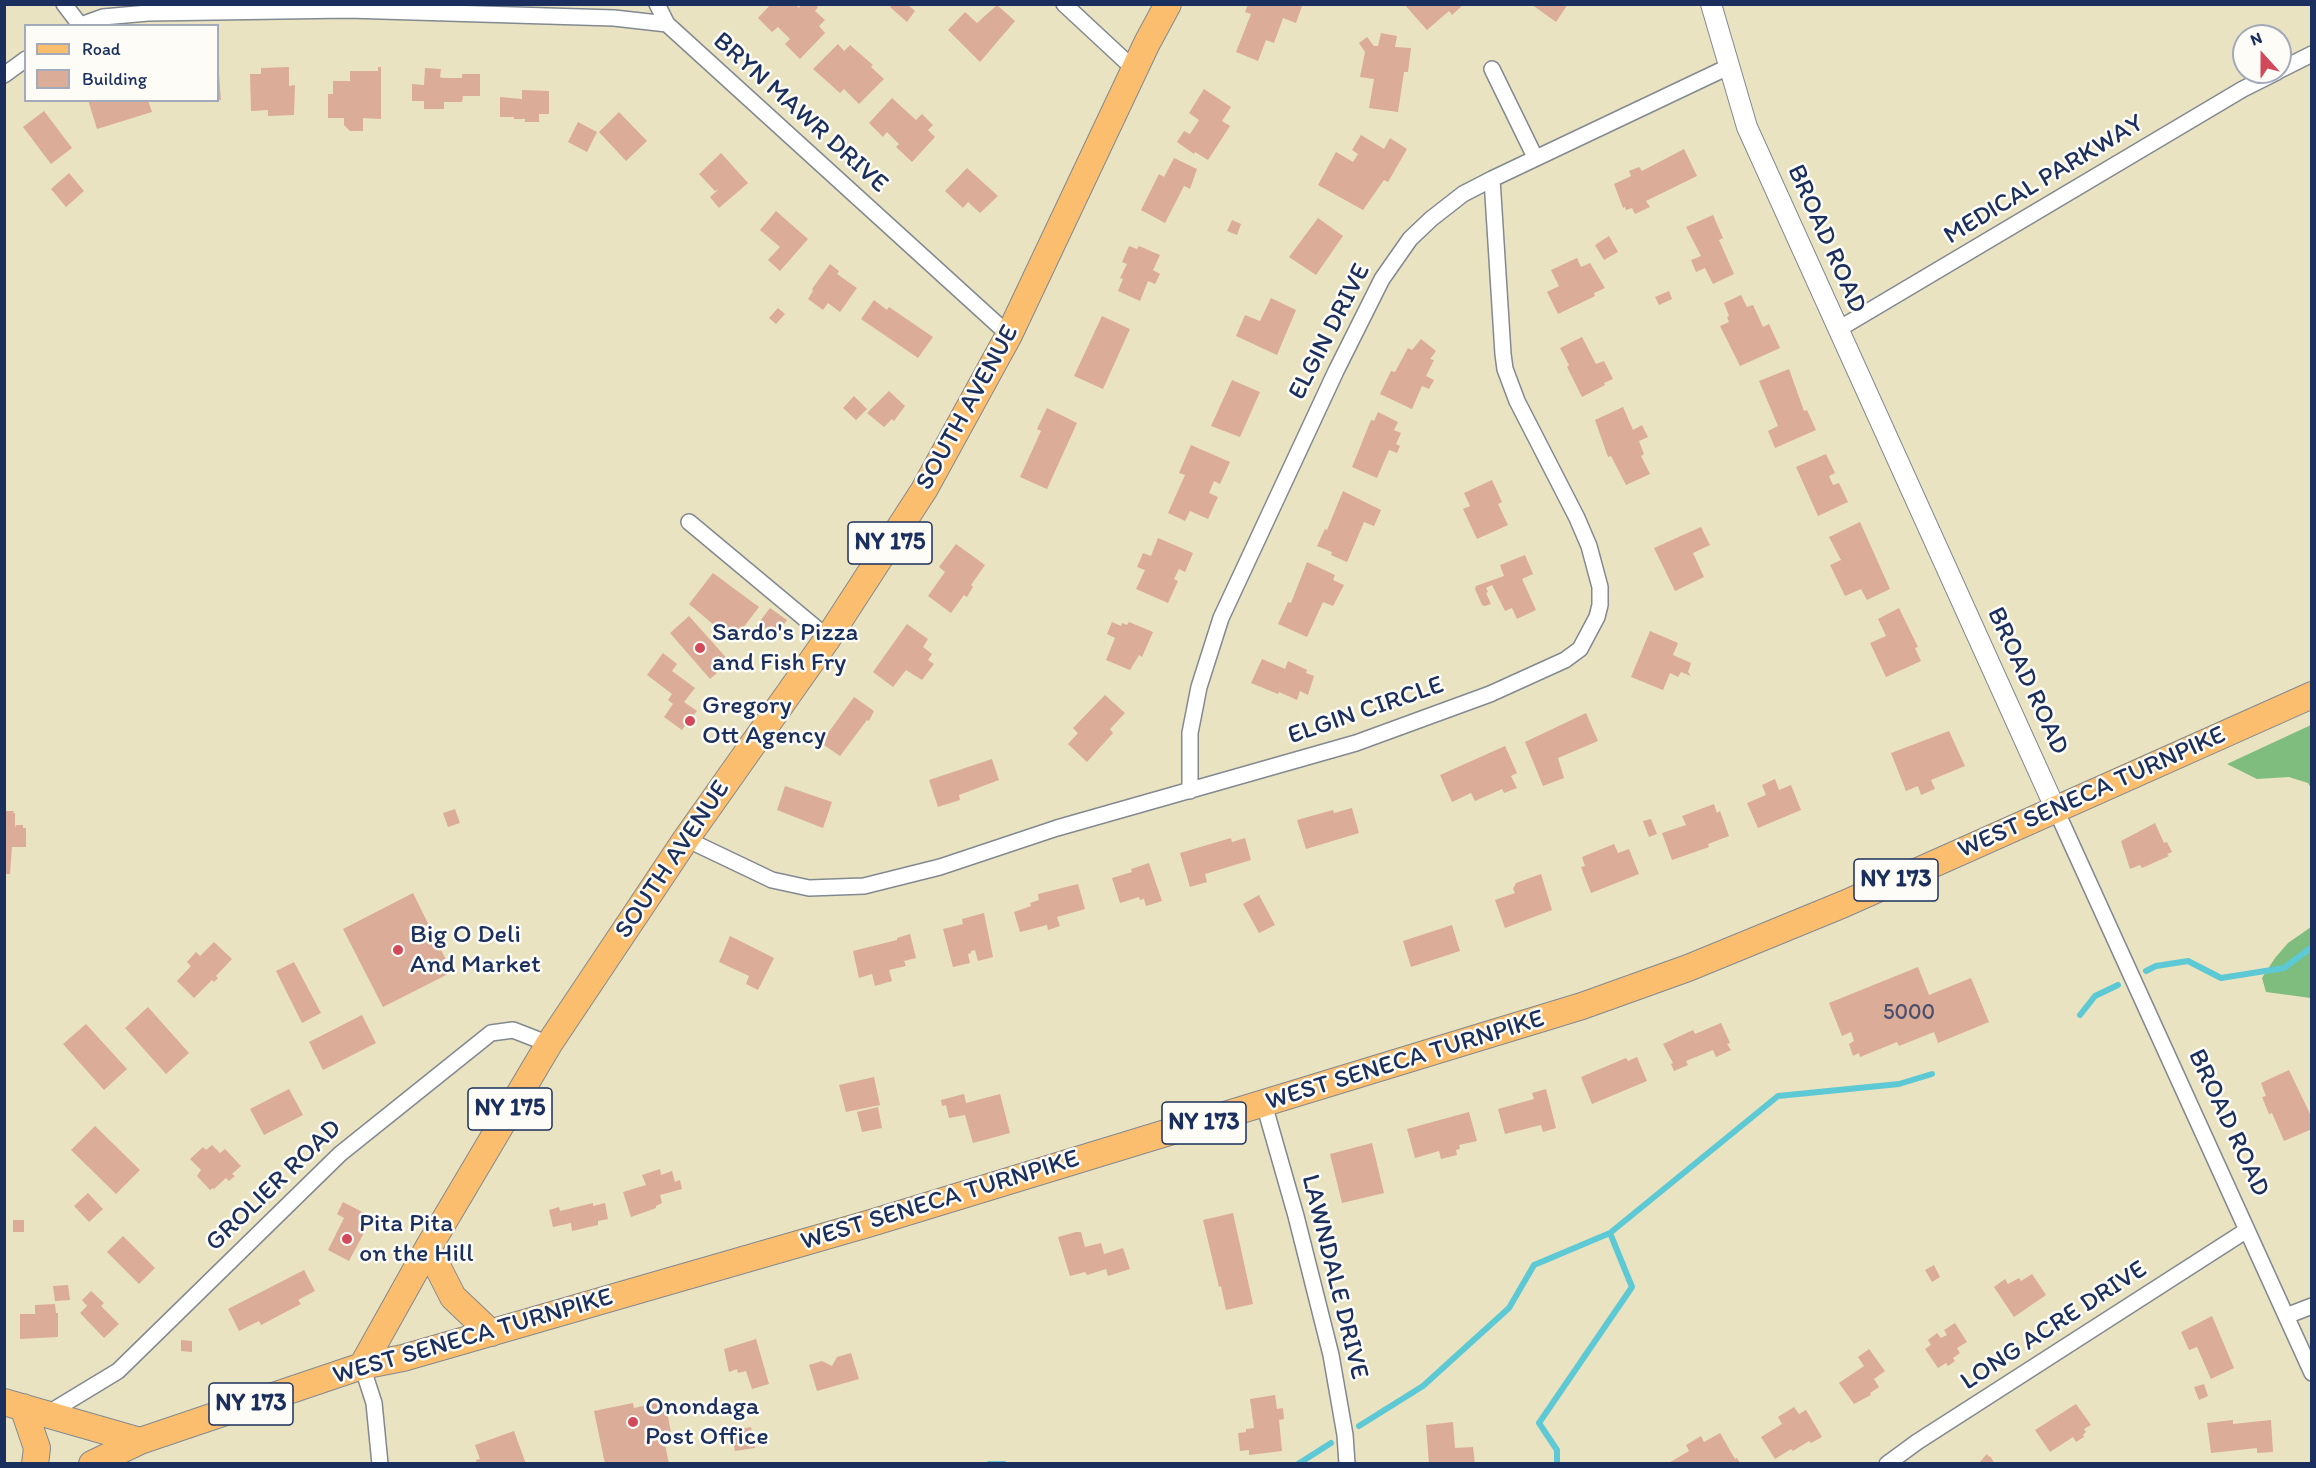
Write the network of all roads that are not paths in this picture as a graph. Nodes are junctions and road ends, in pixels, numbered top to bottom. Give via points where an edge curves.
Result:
1 (64, 4) edge
2 (657, 4) edge
3 (1064, 4) edge
4 (1168, 4) edge
5 (1711, 4) edge
6 (78, 24) edge
7 (82, 24) edge
8 (667, 24) junction
9 (2312, 54) edge
10 (24, 60) edge
11 (2292, 64) edge
12 (1728, 67) junction
13 (1492, 69) dead end
14 (1135, 70) junction
15 (4, 75) edge
16 (2253, 84) edge
17 (1535, 157) junction
18 (1492, 179) junction
19 (1837, 330) junction
20 (1010, 335) junction
21 (689, 522) dead end
22 (828, 638) junction
23 (2312, 695) edge
24 (1190, 792) junction
25 (2056, 810) junction
26 (686, 839) junction
27 (549, 1044) junction
28 (1264, 1104) junction
29 (2247, 1230) junction
30 (428, 1248) junction
31 (2312, 1306) edge
32 (2286, 1316) junction
33 (490, 1332) junction
34 (362, 1366) junction
35 (2312, 1373) edge
36 (25, 1408) edge
37 (140, 1441) junction
38 (35, 1464) edge
39 (92, 1464) edge
40 (380, 1464) edge
41 (1347, 1464) edge
42 (1887, 1464) edge

1 - 6 street
2 - 8 street
3 - 14 street
4 - 14 main road, SOUTH AVENUE / NY 175
5 - 12 street, BROAD ROAD
7 - 8 street via 103,17 148,13 348,10 614,18
8 - 20 street, BRYN MAWR DRIVE
9 - 11 street, MEDICAL PARKWAY
10 - 15 street
12 - 17 street, ELGIN DRIVE
12 - 19 street, BROAD ROAD via 1747,127
13 - 17 street
14 - 20 main road, SOUTH AVENUE / NY 175
16 - 19 street, MEDICAL PARKWAY
17 - 18 street, ELGIN DRIVE
18 - 24 street, ELGIN DRIVE via 1464,194 1410,239 1382,279 1336,371 1221,618 1199,687 1190,733
18 - 24 street, ELGIN CIRCLE via 1505,369 1589,546 1600,587 1598,617 1580,649 1565,660 1490,694 1356,743
19 - 25 street, BROAD ROAD
20 - 22 main road, SOUTH AVENUE / NY 175 via 924,490
21 - 22 street
22 - 26 main road, SOUTH AVENUE / NY 175
23 - 25 main road, WEST SENECA TURNPIKE / NY 173
24 - 26 street, ELGIN CIRCLE via 864,886 809,888 772,880
25 - 28 main road, WEST SENECA TURNPIKE / NY 173 via 1688,968 1582,1006
25 - 29 street, BROAD ROAD
26 - 27 main road, SOUTH AVENUE / NY 175
27 - 30 main road, SOUTH AVENUE / NY 175
27 - 36 street, GROLIER ROAD via 513,1030 491,1033 346,1148 118,1371
28 - 33 main road, WEST SENECA TURNPIKE / NY 173
28 - 41 street, LAWNDALE DRIVE via 1331,1356
29 - 32 street, BROAD ROAD
29 - 42 street, LONG ACRE DRIVE
30 - 33 main road via 453,1297
30 - 34 main road, SOUTH AVENUE / NY 175
31 - 32 street
32 - 35 street, BROAD ROAD
33 - 34 main road, WEST SENECA TURNPIKE / NY 173
34 - 37 main road, WEST SENECA TURNPIKE / NY 173
34 - 40 street via 374,1403
36 - 37 main road
36 - 38 main road via 38,1448
37 - 39 main road, WEST SENECA TURNPIKE

